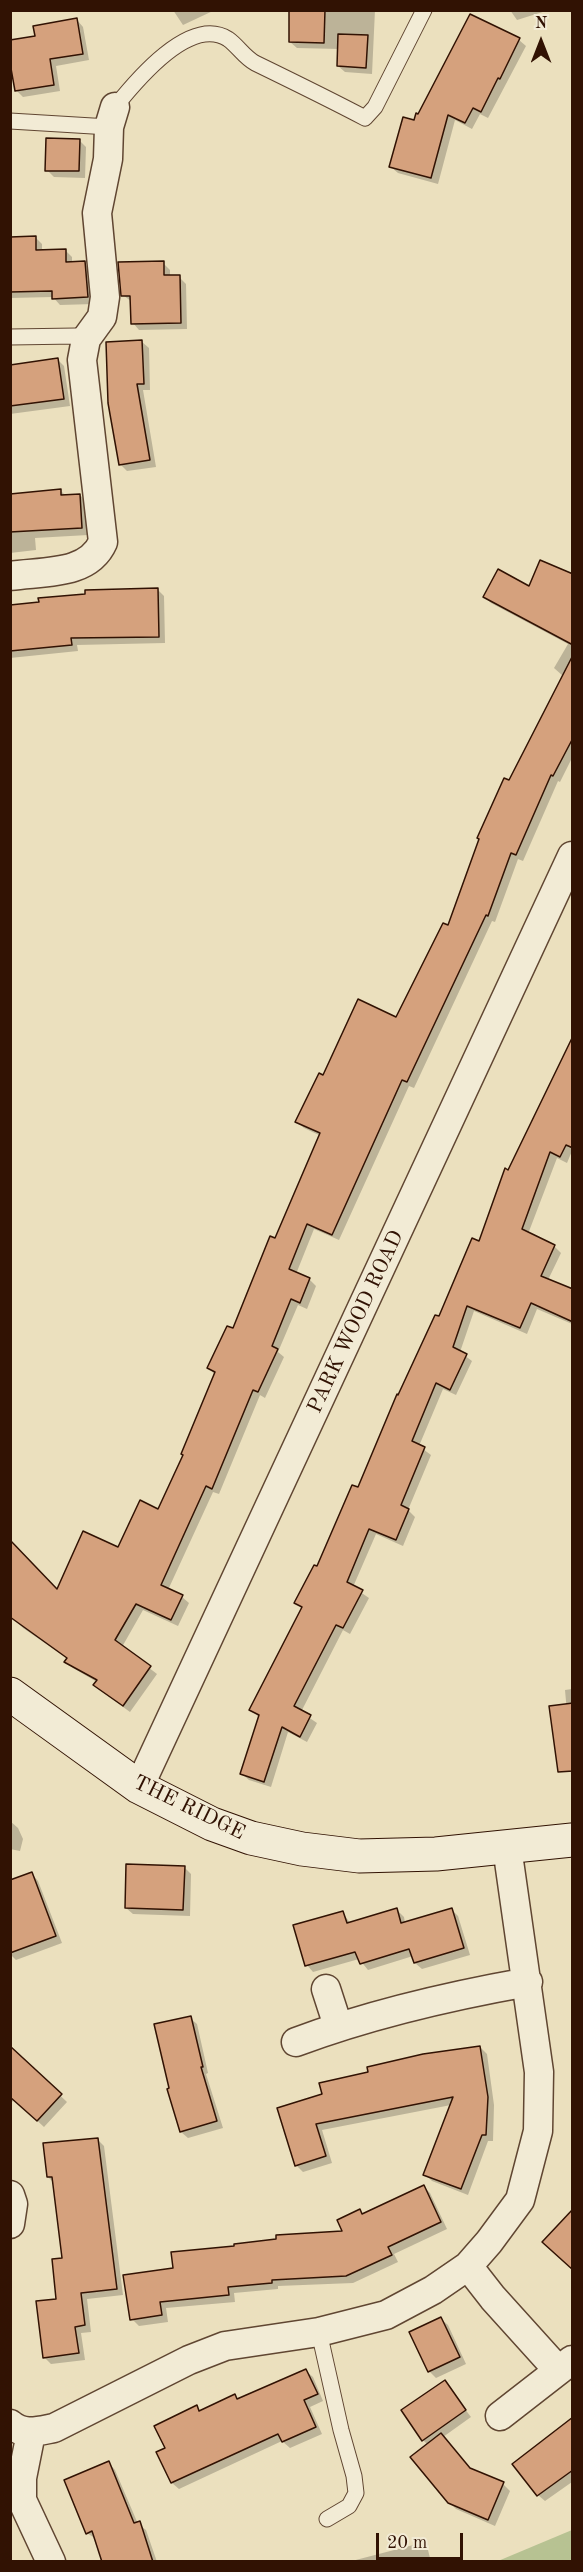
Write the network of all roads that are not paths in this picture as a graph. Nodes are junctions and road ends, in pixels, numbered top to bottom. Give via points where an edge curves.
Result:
1 (424, 10) edge
2 (112, 117) junction
3 (10, 121) edge
4 (10, 337) edge
5 (86, 339) junction
6 (10, 576) edge
7 (573, 856) edge
8 (10, 1694) edge
9 (139, 1787) junction
10 (573, 1840) edge
11 (507, 1847) junction
12 (528, 1982) junction
13 (326, 1989) dead end
14 (338, 2026) junction
15 (296, 2042) dead end
16 (10, 2195) edge
17 (10, 2224) edge
18 (468, 2266) junction
19 (318, 2332) junction
20 (565, 2364) edge
21 (500, 2416) dead end
22 (21, 2428) edge
23 (327, 2518) dead end
24 (51, 2562) edge

1 - 2 lane via 375,107 365,118 250,60 227,38 212,34 196,36 141,75
2 - 3 lane
2 - 5 street via 98,213 105,297 102,317
4 - 5 lane
5 - 6 street via 82,360 103,542 90,561 75,568
7 - 9 street, PARK WOOD ROAD
8 - 9 main road, THE RIDGE
9 - 11 main road, THE RIDGE via 212,1824 251,1838 302,1849 359,1856
10 - 11 main road, THE RIDGE
11 - 12 street
12 - 14 street
12 - 18 street via 539,2072 538,2132 520,2200
13 - 14 street
14 - 15 street
16 - 17 street
18 - 19 street via 386,2315
18 - 20 street via 493,2298
19 - 22 street via 225,2346 54,2428
19 - 23 lane via 356,2493 349,2506
20 - 21 street
22 - 24 street via 22,2500

